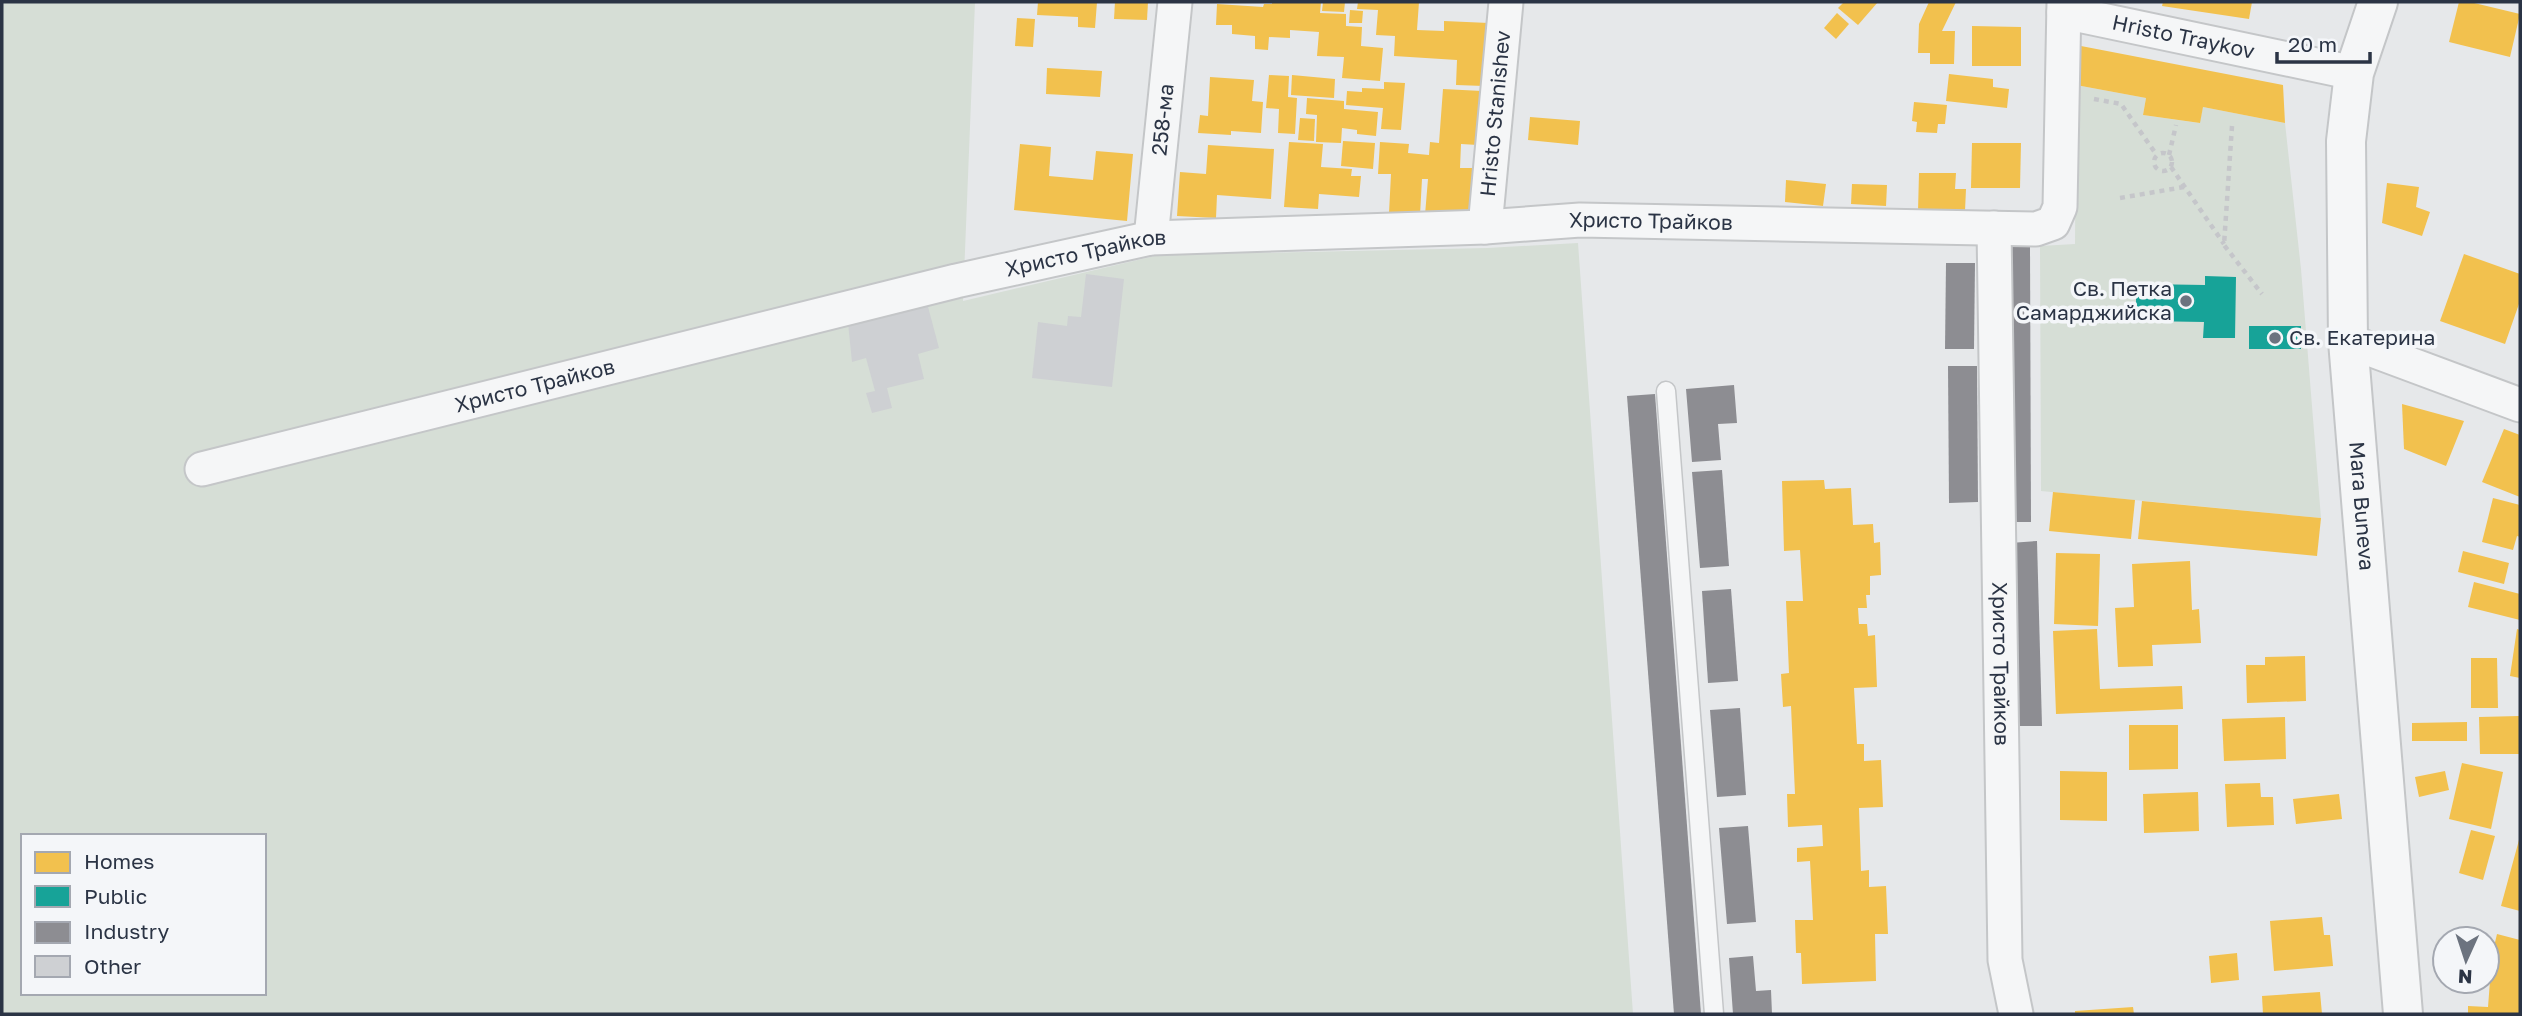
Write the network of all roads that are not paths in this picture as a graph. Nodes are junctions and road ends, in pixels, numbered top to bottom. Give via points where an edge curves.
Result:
1 (1175, 2) edge
2 (1506, 2) edge
3 (2378, 2) edge
4 (2064, 7) edge
5 (2354, 74) junction
6 (1485, 227) junction
7 (1994, 228) junction
8 (1151, 238) junction
9 (2348, 341) junction
10 (1666, 391) dead end
11 (2520, 405) edge
12 (202, 469) dead end
13 (1714, 1014) edge
14 (2016, 1014) edge
15 (2403, 1014) edge

1 - 8 street, 258-ма
2 - 6 street, Hristo Stanishev
3 - 5 street, Mara Buneva
4 - 5 street, Hristo Traykov
4 - 7 street, Христо Трайков via 2060,207 2053,223 2036,229
5 - 9 street, Mara Buneva via 2346,141
6 - 7 street, Христо Трайков via 1592,220
6 - 8 street, Христо Трайков
7 - 14 street, Христо Трайков via 2005,960
8 - 12 street, Христо Трайков via 956,281
9 - 11 street
9 - 15 street, Mara Buneva
10 - 13 lane

